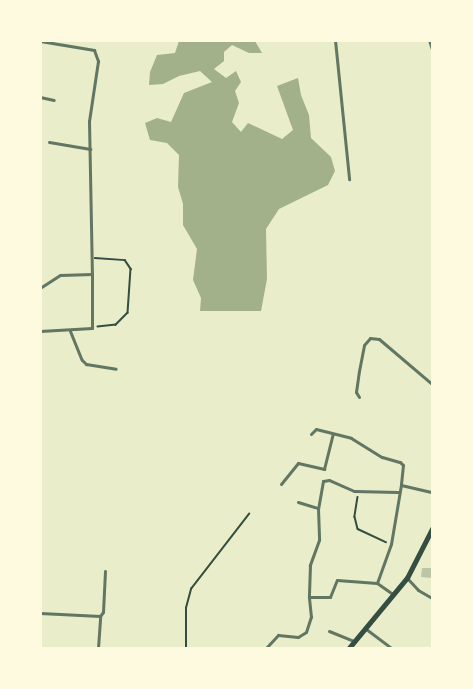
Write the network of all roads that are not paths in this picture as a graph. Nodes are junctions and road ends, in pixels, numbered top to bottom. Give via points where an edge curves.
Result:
1 (335, 40) edge
2 (429, 40) edge
3 (40, 41) edge
4 (432, 49) edge
5 (40, 97) edge
6 (54, 100) dead end
7 (49, 142) dead end
8 (90, 148) junction
9 (350, 179) dead end
10 (92, 274) junction
11 (40, 288) edge
12 (40, 331) edge
13 (70, 331) junction
14 (117, 369) dead end
15 (432, 384) edge
16 (359, 397) dead end
17 (311, 434) dead end
18 (333, 434) junction
19 (281, 484) dead end
20 (401, 485) junction
21 (398, 492) junction
22 (432, 492) edge
23 (298, 502) dead end
24 (318, 508) junction
25 (432, 529) edge
26 (105, 571) dead end
27 (407, 578) junction
28 (377, 584) junction
29 (393, 594) junction
30 (309, 597) junction
31 (432, 598) edge
32 (40, 613) edge
33 (100, 616) junction
34 (366, 630) junction
35 (329, 631) dead end
36 (356, 642) junction
37 (98, 648) edge
38 (266, 648) edge
39 (349, 648) edge
40 (391, 648) edge

1 - 9 street
2 - 4 street
3 - 8 street via 88,48 97,53
5 - 6 street
7 - 8 street
8 - 10 street
10 - 11 street via 60,275
10 - 13 street via 92,328
12 - 13 street
13 - 14 street via 86,364
15 - 16 street via 379,339 370,338 364,345 359,371
17 - 18 street via 316,429
18 - 19 street via 324,469 298,463
18 - 20 street via 351,438 382,457 400,462
20 - 21 street
20 - 22 street
21 - 24 street via 349,490 325,480
21 - 28 street via 391,544
23 - 24 street
24 - 30 street via 319,540 310,565
25 - 27 main road
26 - 33 street
27 - 29 main road
27 - 31 street
28 - 29 street
28 - 30 street via 337,580 330,597
29 - 34 main road
30 - 38 street via 311,617 306,632 298,637 279,634
32 - 33 street
33 - 37 street
34 - 36 main road
34 - 40 street
35 - 36 street
36 - 39 main road

